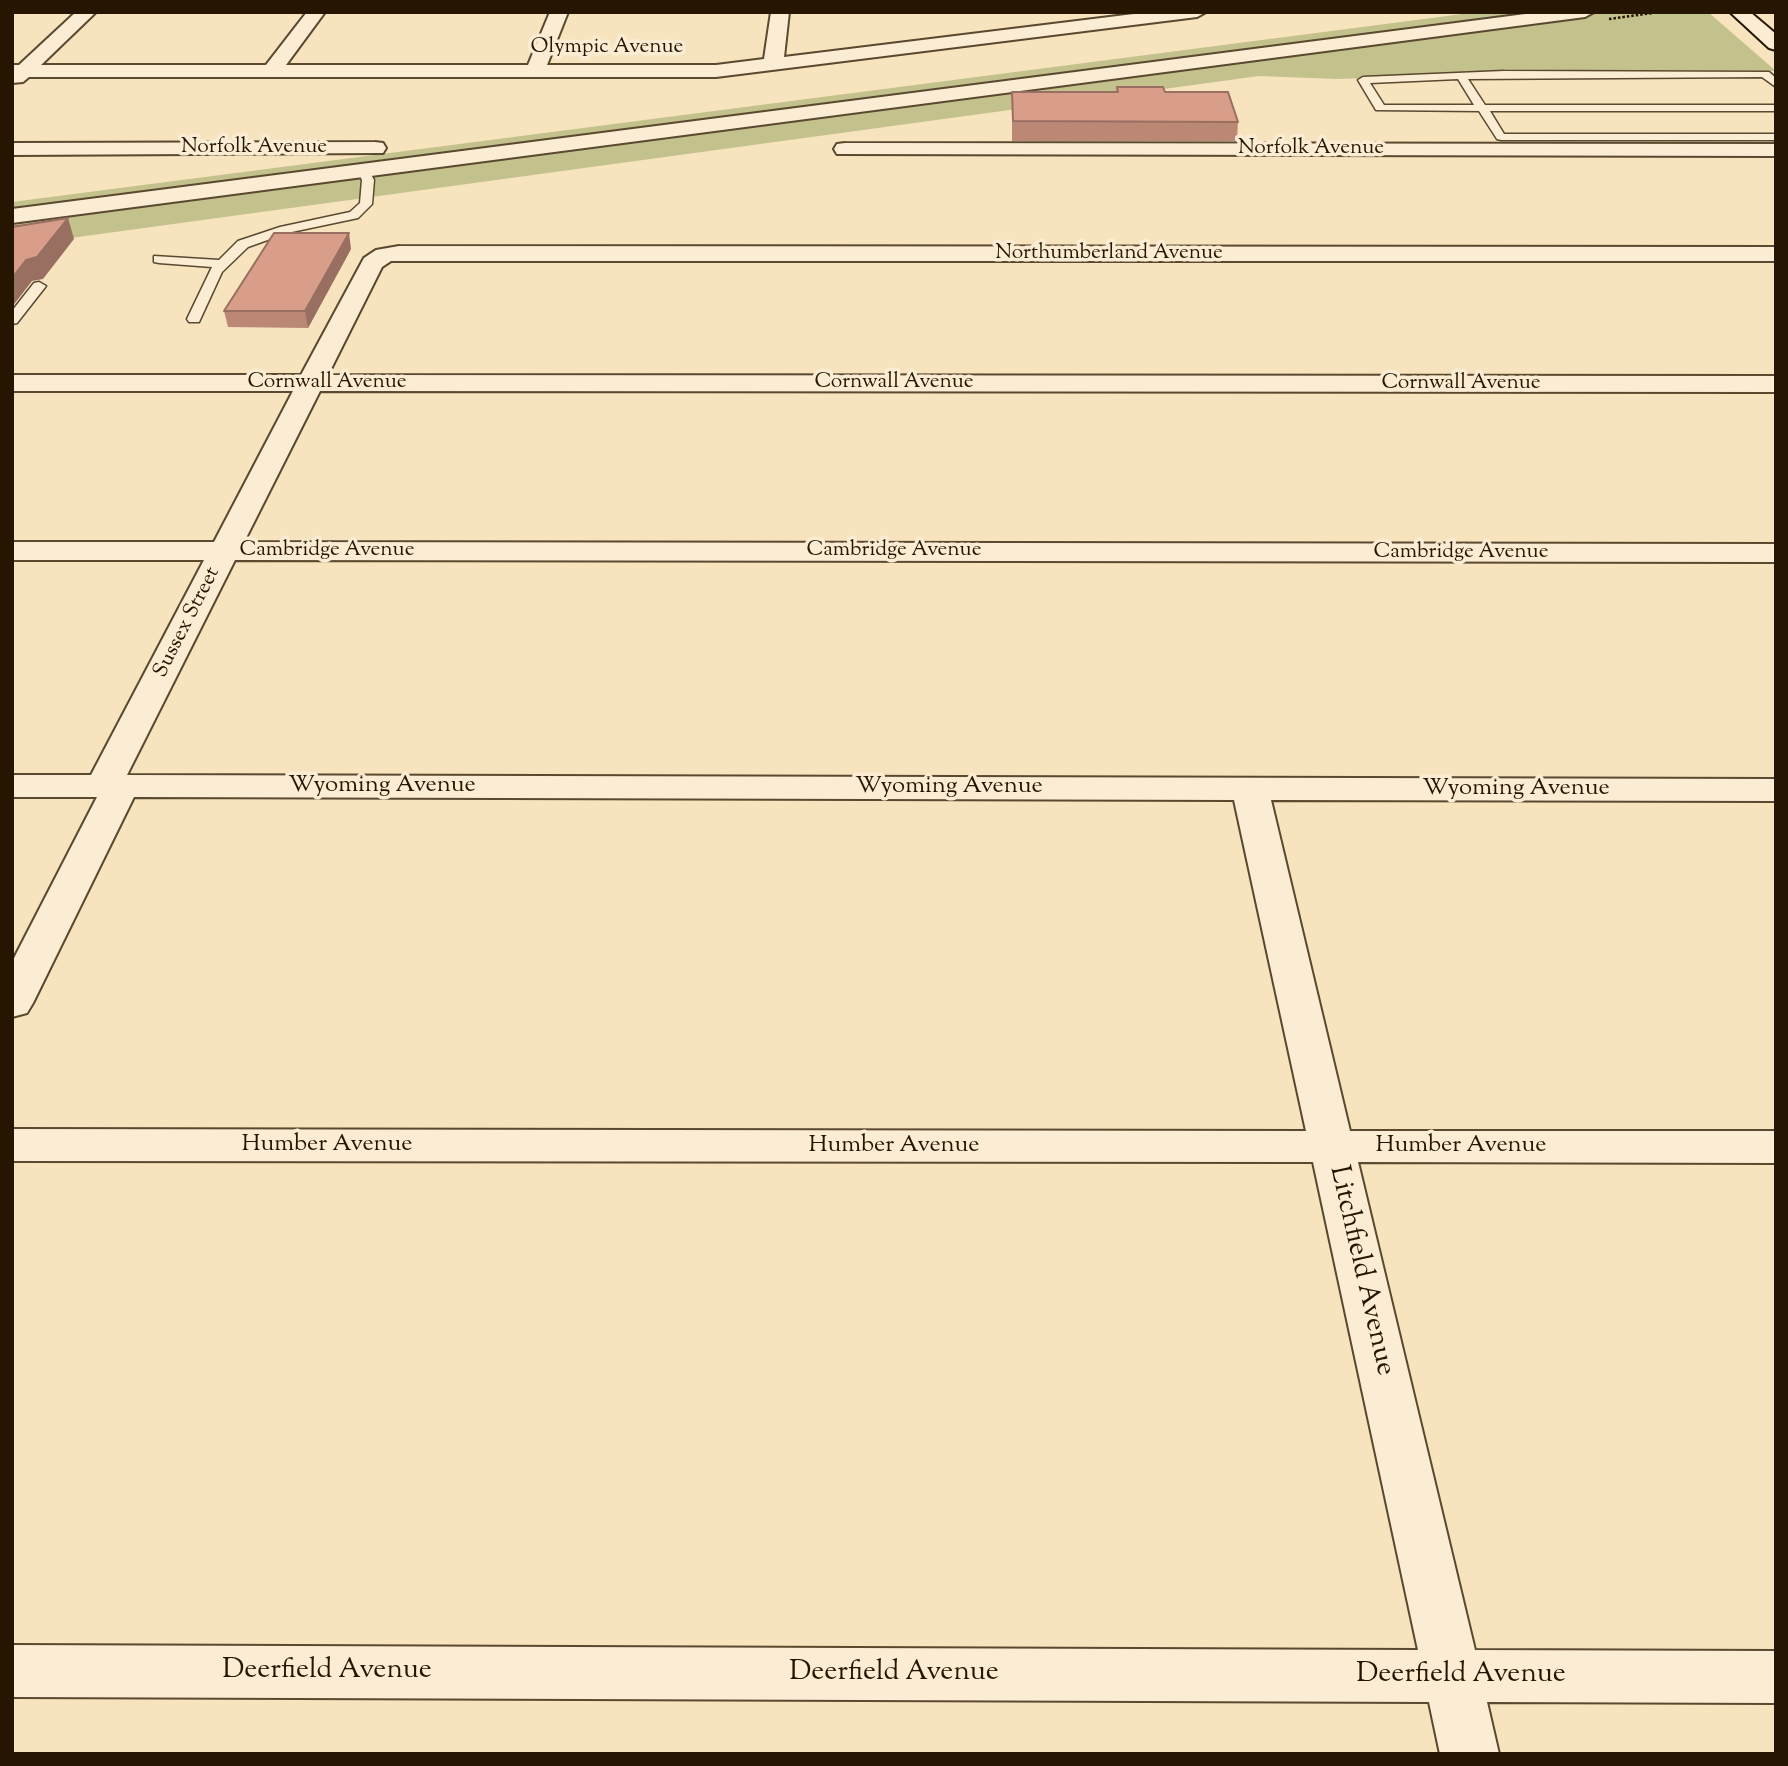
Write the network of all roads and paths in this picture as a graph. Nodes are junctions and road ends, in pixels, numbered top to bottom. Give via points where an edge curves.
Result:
1 (88, 12) edge
2 (316, 12) edge
3 (559, 12) edge
4 (780, 12) edge
5 (1000, 12) edge
6 (1198, 12) edge
7 (1585, 12) edge
8 (1739, 12) edge
9 (1003, 36) junction
10 (1776, 44) edge
11 (773, 64) junction
12 (272, 71) junction
13 (535, 71) junction
14 (16, 74) edge
15 (1504, 74) junction
16 (1461, 76) junction
17 (1776, 84) edge
18 (1513, 85) dead end
19 (1520, 97) dead end
20 (1658, 104) junction
21 (1702, 104) junction
22 (1749, 104) junction
23 (1482, 108) junction
24 (1776, 108) edge
25 (1583, 118) junction
26 (1626, 118) junction
27 (1670, 118) dead end
28 (1715, 118) dead end
29 (1724, 127) dead end
30 (1536, 129) junction
31 (1734, 137) junction
32 (495, 139) dead end
33 (1775, 139) edge
34 (12, 149) edge
35 (845, 149) dead end
36 (363, 170) junction
37 (12, 216) edge
38 (442, 253) joint
39 (1776, 254) edge
40 (159, 259) dead end
41 (223, 264) junction
42 (39, 286) edge
43 (194, 319) dead end
44 (12, 320) edge
45 (12, 383) edge
46 (310, 383) junction
47 (1776, 384) edge
48 (12, 551) edge
49 (224, 551) junction
50 (1776, 553) edge
51 (12, 786) edge
52 (113, 786) junction
53 (1250, 789) junction
54 (1776, 790) edge
55 (12, 1003) edge
56 (12, 1145) edge
57 (1332, 1147) junction
58 (1776, 1147) edge
59 (12, 1671) edge
60 (1452, 1676) junction
61 (1776, 1677) edge
62 (1470, 1754) edge

1 - 14 street
2 - 12 street
3 - 13 street
4 - 11 street
5 - 9 street
6 - 9 street, Olympic Avenue
7 - 36 street
8 - 10 street
9 - 11 street, Olympic Avenue
11 - 13 street, Olympic Avenue via 706,71
12 - 13 street, Olympic Avenue
12 - 14 street, Olympic Avenue
15 - 16 lane
15 - 17 lane via 1553,78 1765,74
15 - 18 lane
16 - 23 lane
16 - 23 lane via 1423,93
19 - 30 lane
20 - 21 lane
20 - 26 lane
20 - 27 lane
21 - 22 lane
21 - 28 lane
22 - 24 lane
22 - 33 lane
23 - 30 lane
23 - 30 lane via 1501,137
25 - 26 lane
25 - 26 lane
25 - 30 lane
25 - 30 lane
26 - 31 lane via 1683,132
29 - 31 lane
30 - 33 street, Norfolk Avenue
30 - 35 street, Norfolk Avenue
31 - 33 lane
32 - 34 street, Norfolk Avenue via 403,148
36 - 37 street
36 - 41 lane via 368,180 366,204 354,215 243,244
38 - 39 street, Northumberland Avenue
38 - 46 street, Sussex Street via 399,253 376,259
40 - 41 lane
41 - 43 lane
42 - 44 lane
45 - 46 street, Cornwall Avenue
46 - 47 street, Cornwall Avenue
46 - 49 street, Sussex Street
48 - 49 street, Cambridge Avenue
49 - 50 street, Cambridge Avenue
49 - 52 street, Sussex Street
51 - 52 street, Wyoming Avenue
52 - 53 street, Wyoming Avenue
52 - 55 street, Sussex Street
53 - 54 street, Wyoming Avenue
53 - 57 street, Litchfield Avenue
56 - 57 street, Humber Avenue
57 - 58 street, Humber Avenue
57 - 60 street, Litchfield Avenue
59 - 60 street, Deerfield Avenue
60 - 61 street, Deerfield Avenue
60 - 62 street, Litchfield Avenue

